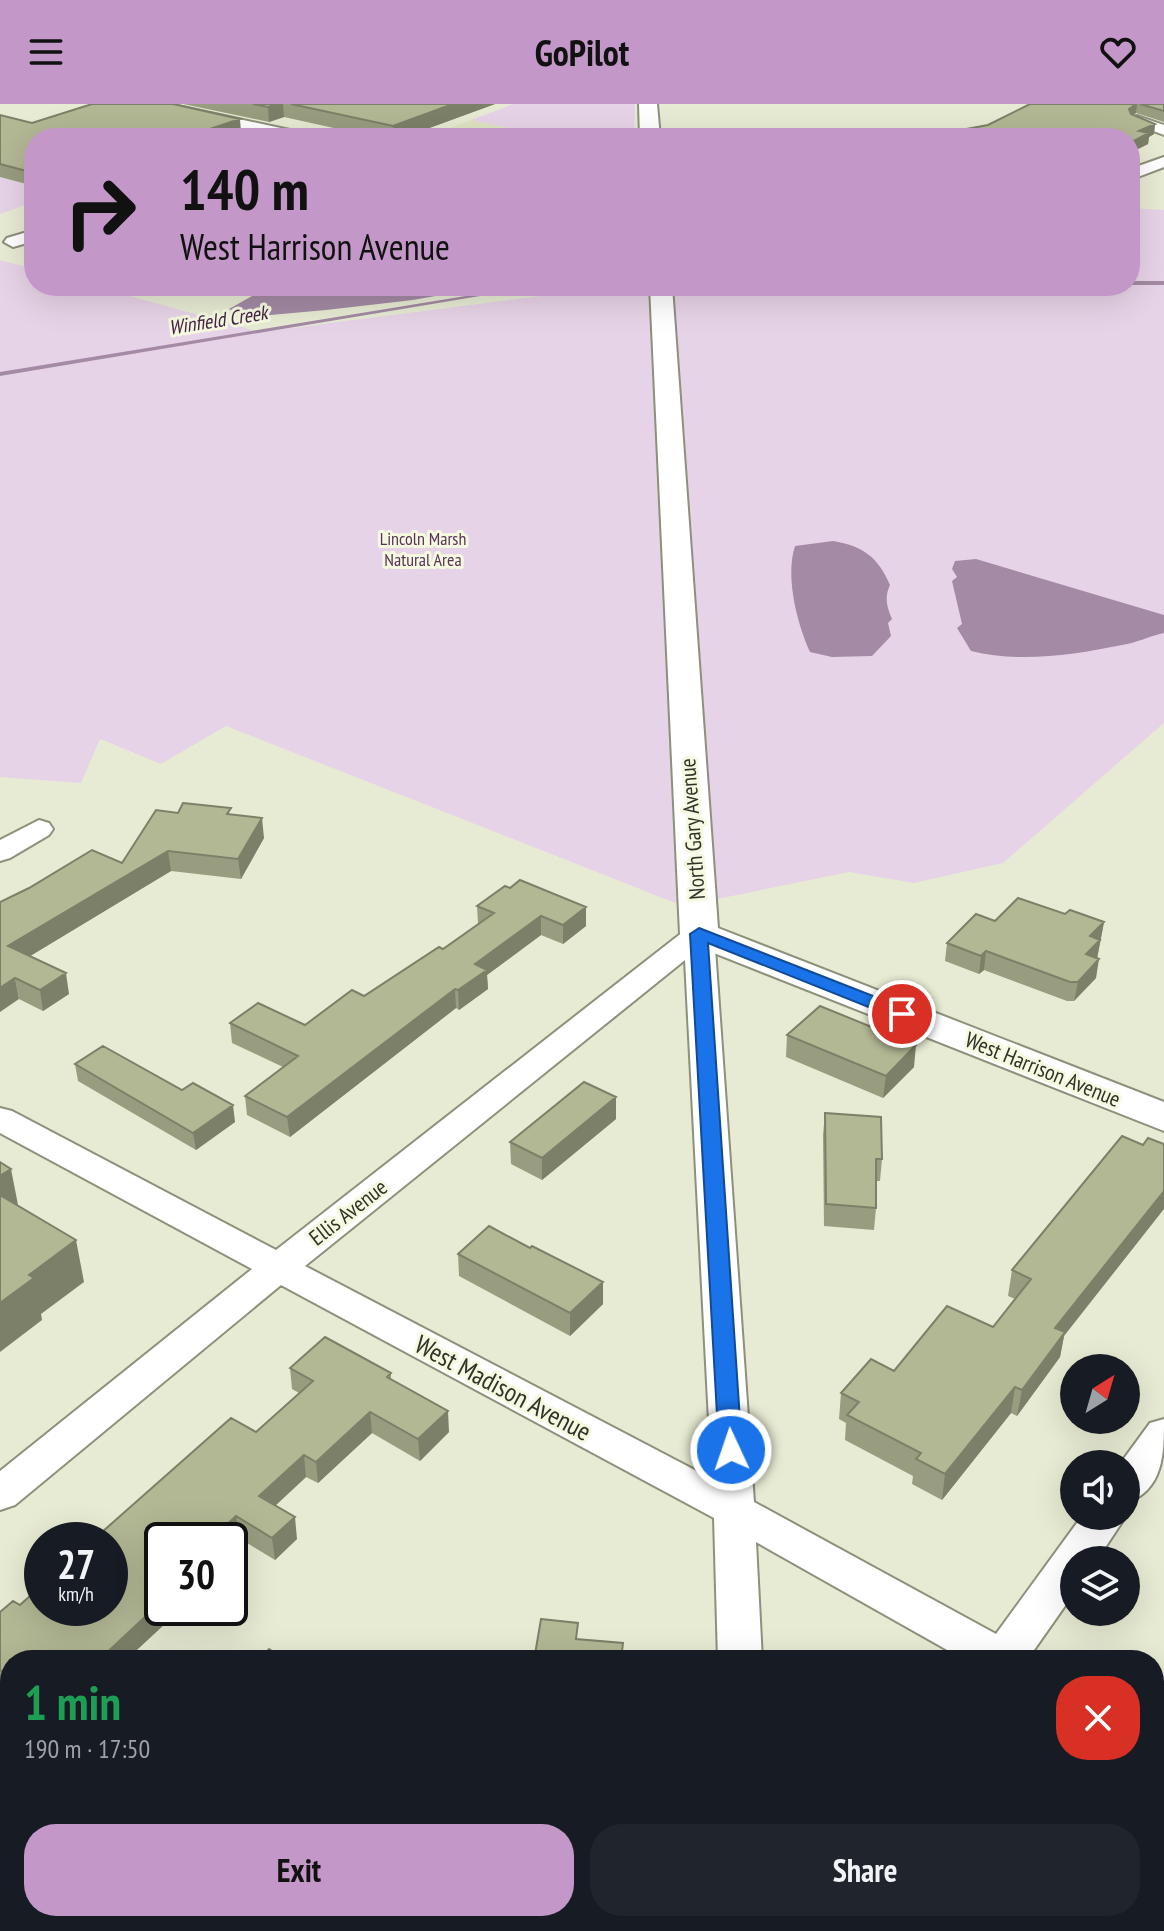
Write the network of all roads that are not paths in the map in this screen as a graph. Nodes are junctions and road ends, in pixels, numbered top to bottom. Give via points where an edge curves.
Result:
1 (149, 104) edge
2 (648, 104) edge
3 (1137, 120) edge
4 (258, 128) edge
5 (649, 128) edge
6 (1164, 130) edge
7 (1164, 162) edge
8 (1140, 171) edge
9 (24, 238) edge
10 (13, 242) dead end
11 (662, 296) edge
12 (39, 829) dead end
13 (0, 852) edge
14 (699, 934) junction
15 (1164, 1117) edge
16 (0, 1119) edge
17 (277, 1269) junction
18 (1164, 1434) edge
19 (1140, 1467) edge
20 (0, 1494) edge
21 (734, 1510) junction
22 (1095, 1530) edge
23 (740, 1650) edge
24 (985, 1650) edge
25 (1010, 1650) edge

1 - 4 street
2 - 5 street
3 - 6 street
7 - 8 street
9 - 10 street
11 - 14 street, North Gary Avenue
12 - 13 street
14 - 15 street, West Harrison Avenue
14 - 17 street, Ellis Avenue
14 - 21 street, North Gary Avenue
16 - 17 street, West Madison Avenue
17 - 20 street, Ellis Avenue
17 - 21 street, West Madison Avenue
18 - 19 street
21 - 23 street, North Gary Avenue
21 - 24 street, West Madison Avenue
22 - 25 street

